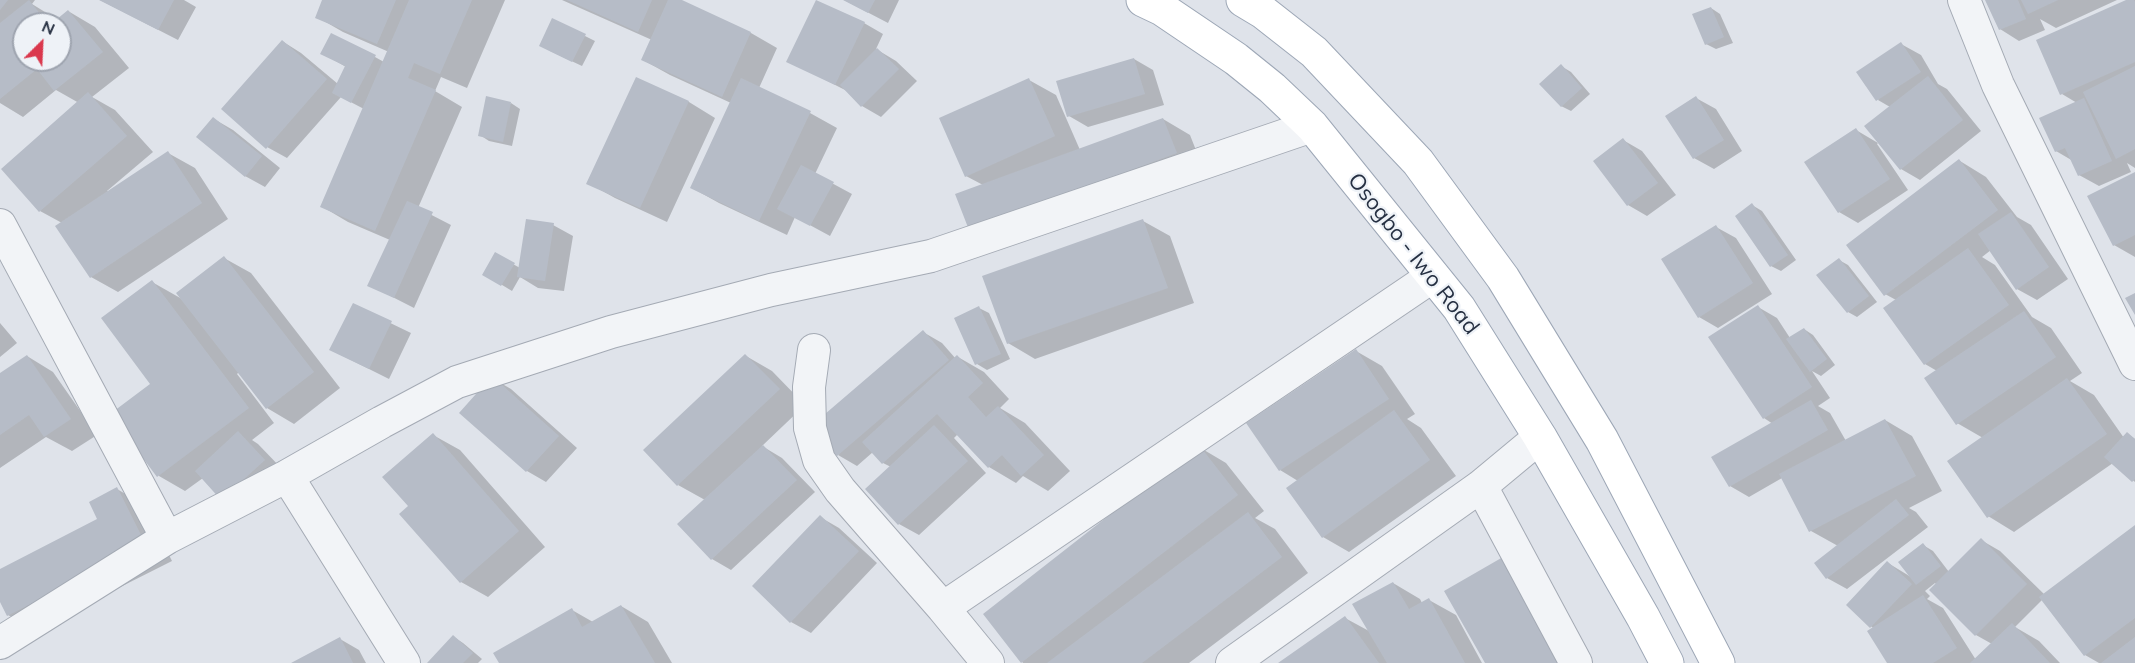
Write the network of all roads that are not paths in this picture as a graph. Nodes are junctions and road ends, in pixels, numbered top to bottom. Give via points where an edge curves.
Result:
1 (1143, 0) edge
2 (1964, 0) edge
3 (1262, 4) edge
4 (1312, 126) junction
5 (0, 225) edge
6 (1433, 276) junction
7 (814, 350) dead end
8 (2135, 364) edge
9 (1540, 437) junction
10 (286, 476) junction
11 (1481, 486) junction
12 (168, 538) junction
13 (944, 608) junction
14 (0, 643) edge
15 (404, 663) edge
16 (988, 663) edge
17 (1232, 663) edge
18 (1576, 663) edge
19 (1667, 663) edge
20 (1718, 663) edge

1 - 4 main road, Osogbo - Iwo Road via 1236,59
2 - 8 street via 1998,85
3 - 20 main road via 1314,52 1418,162 1503,278 1602,440
4 - 6 main road, Osogbo - Iwo Road
4 - 10 street via 931,256 771,290 610,332 457,382
5 - 12 street
6 - 9 main road, Osogbo - Iwo Road via 1459,308
6 - 13 street
7 - 13 street via 809,387 810,428 819,460 840,490
9 - 11 street
9 - 19 main road, Osogbo - Iwo Road
10 - 12 street
10 - 15 street
11 - 17 street
11 - 18 street
12 - 14 street
13 - 16 street

